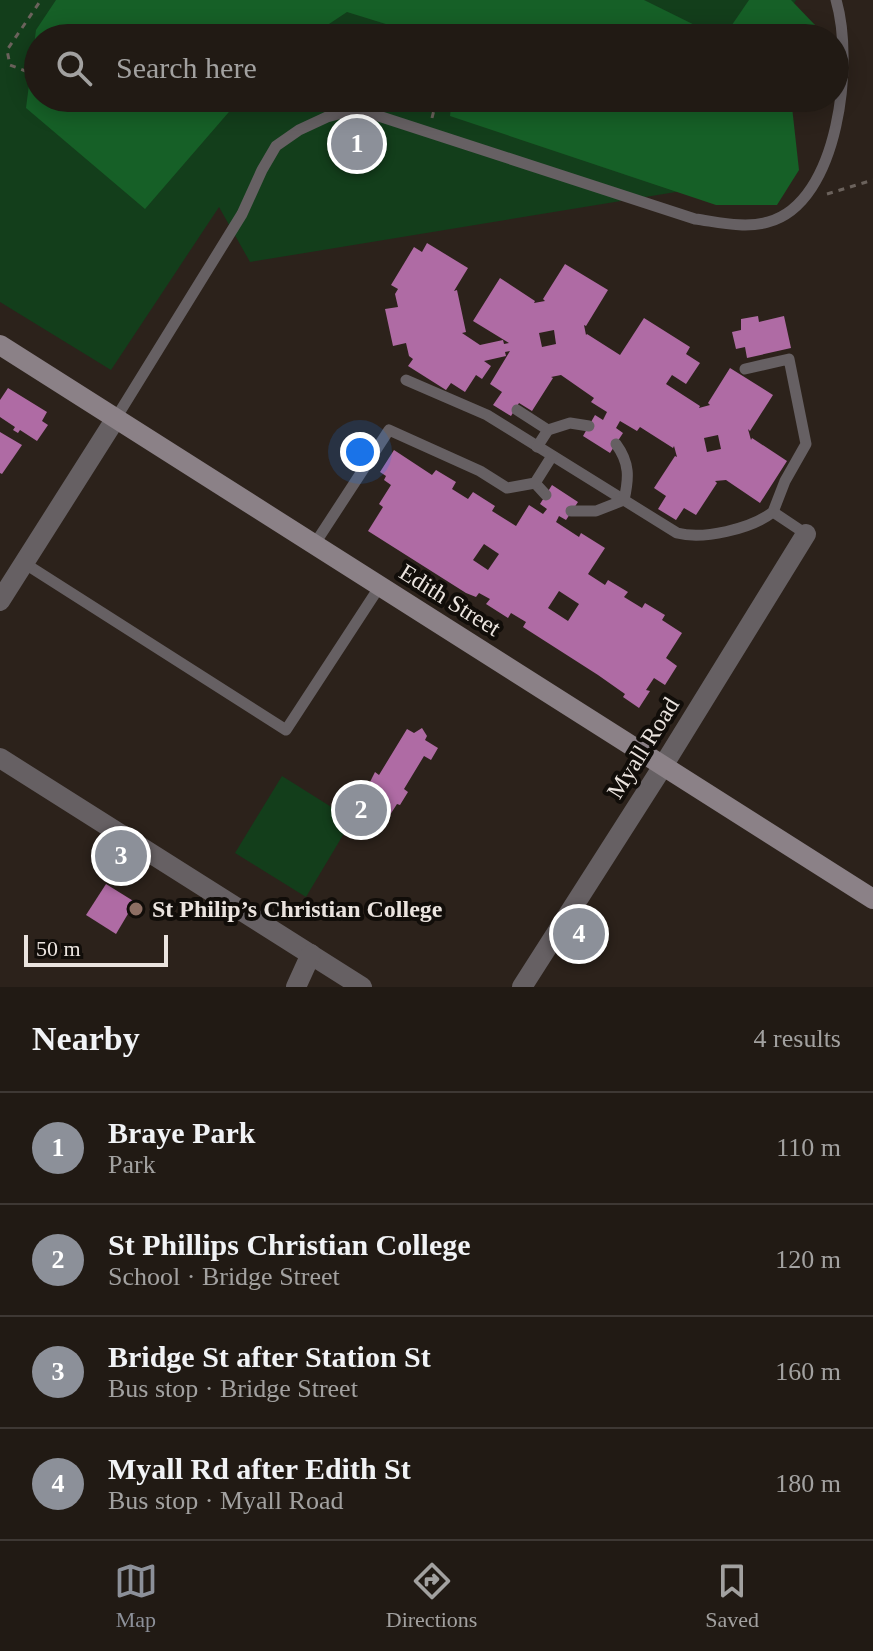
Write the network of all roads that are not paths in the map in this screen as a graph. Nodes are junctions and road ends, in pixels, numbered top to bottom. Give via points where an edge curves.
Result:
1 (836, 0) edge
2 (840, 24) edge
3 (346, 112) edge
4 (367, 112) edge
5 (837, 112) edge
6 (0, 345) edge
7 (745, 369) dead end
8 (406, 380) dead end
9 (517, 410) dead end
10 (116, 418) junction
11 (589, 426) dead end
12 (548, 430) junction
13 (616, 444) dead end
14 (537, 447) junction
15 (552, 456) junction
16 (535, 483) junction
17 (546, 495) dead end
18 (624, 500) junction
19 (571, 511) dead end
20 (773, 512) junction
21 (806, 534) joint
22 (314, 545) junction
23 (24, 563) junction
24 (380, 586) junction
25 (0, 601) edge
26 (0, 758) edge
27 (663, 766) junction
28 (873, 899) edge
29 (311, 954) junction
30 (296, 987) edge
31 (362, 987) edge
32 (522, 987) edge

1 - 2 lane
3 - 10 lane via 299,130 276,146 242,214
4 - 5 lane via 695,219 724,223 768,222 797,208 829,154
6 - 10 main road, Edith Street
7 - 20 lane via 789,359 806,444
8 - 14 lane via 487,415
9 - 12 lane
10 - 22 main road, Edith Street
10 - 23 street
11 - 12 lane via 570,423
12 - 14 lane
13 - 18 lane via 629,475
14 - 15 lane
15 - 16 lane
15 - 18 lane
16 - 17 lane
16 - 22 lane via 507,488 389,430
18 - 19 lane via 596,511
18 - 20 lane via 692,537 759,523
20 - 21 lane
21 - 27 street, Myall Road
22 - 24 main road, Edith Street
23 - 24 lane via 286,730
23 - 25 street
24 - 27 main road, Edith Street
26 - 29 street
27 - 28 main road, Edith Street
27 - 32 street, Myall Road
29 - 30 street
29 - 31 street

